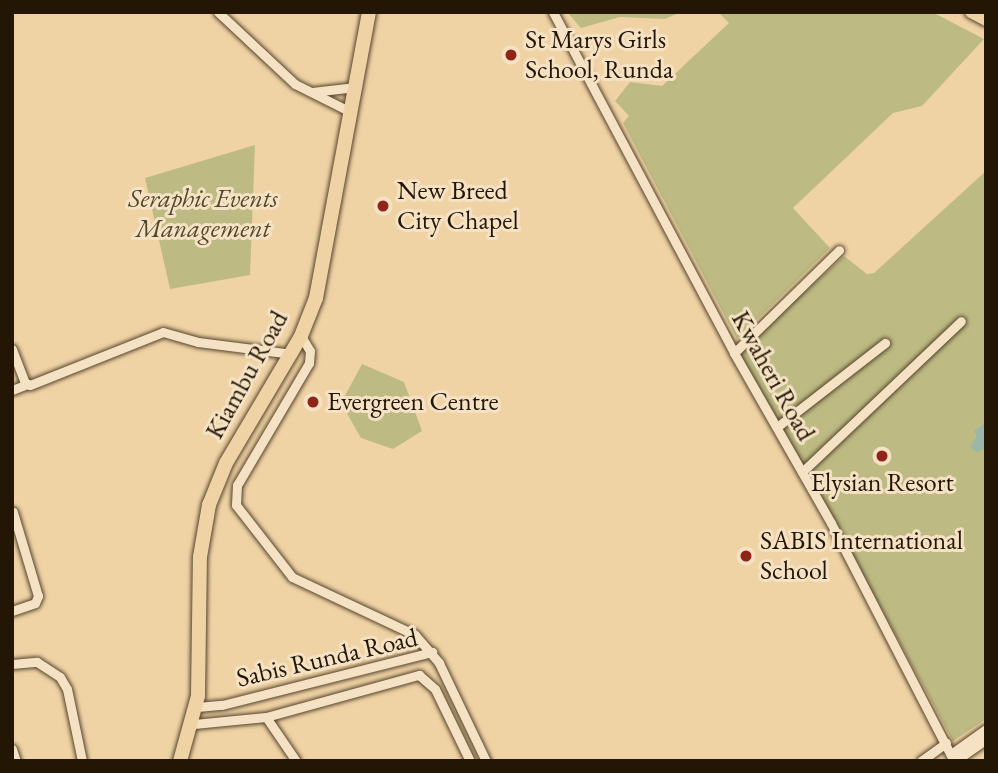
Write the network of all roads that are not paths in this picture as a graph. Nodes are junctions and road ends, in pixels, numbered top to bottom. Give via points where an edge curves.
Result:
1 (218, 12) edge
2 (369, 12) edge
3 (553, 12) edge
4 (971, 12) edge
5 (986, 20) edge
6 (356, 87) junction
7 (311, 92) junction
8 (351, 112) junction
9 (839, 250) dead end
10 (961, 321) dead end
11 (301, 336) junction
12 (885, 343) dead end
13 (12, 349) edge
14 (733, 353) junction
15 (292, 354) junction
16 (28, 384) junction
17 (12, 390) edge
18 (266, 397) junction
19 (281, 408) junction
20 (777, 428) junction
21 (802, 472) junction
22 (13, 512) edge
23 (12, 611) edge
24 (432, 652) junction
25 (12, 664) edge
26 (197, 707) junction
27 (266, 717) junction
28 (194, 724) junction
29 (986, 729) edge
30 (986, 738) edge
31 (946, 743) junction
32 (12, 749) edge
33 (953, 759) edge
34 (16, 761) edge
35 (82, 761) edge
36 (180, 761) edge
37 (296, 761) edge
38 (470, 761) edge
39 (486, 761) edge
40 (921, 761) edge

1 - 7 street via 295,84
2 - 6 highway, Kiambu Road
3 - 14 street, Kwaheri Road
4 - 5 main road
6 - 7 street
6 - 8 highway, Kiambu Road
7 - 8 street
8 - 11 highway, Kiambu Road via 317,293
9 - 14 street
10 - 21 street
11 - 15 highway, Kiambu Road
11 - 19 street via 310,351 309,363
12 - 20 street
13 - 16 street
14 - 20 street, Kwaheri Road
15 - 16 street via 198,342 163,332
15 - 18 highway, Kiambu Road
16 - 17 street
18 - 19 street
18 - 26 highway, Kiambu Road via 213,489 202,534
19 - 24 street via 237,485 236,505 292,577 399,625
20 - 21 street, Kwaheri Road
21 - 31 street, Kwaheri Road
22 - 23 street via 38,596 35,603
24 - 26 street, Sabis Runda Road via 222,705
24 - 39 street, Sabis Runda Road
25 - 35 street via 37,662 60,677 67,689
26 - 28 highway, Kiambu Road
27 - 28 street
27 - 37 street
27 - 38 street via 419,675 435,689
28 - 36 highway, Kiambu Road
29 - 33 street
30 - 33 street
31 - 33 street, Kwaheri Road
31 - 40 street
32 - 34 street

